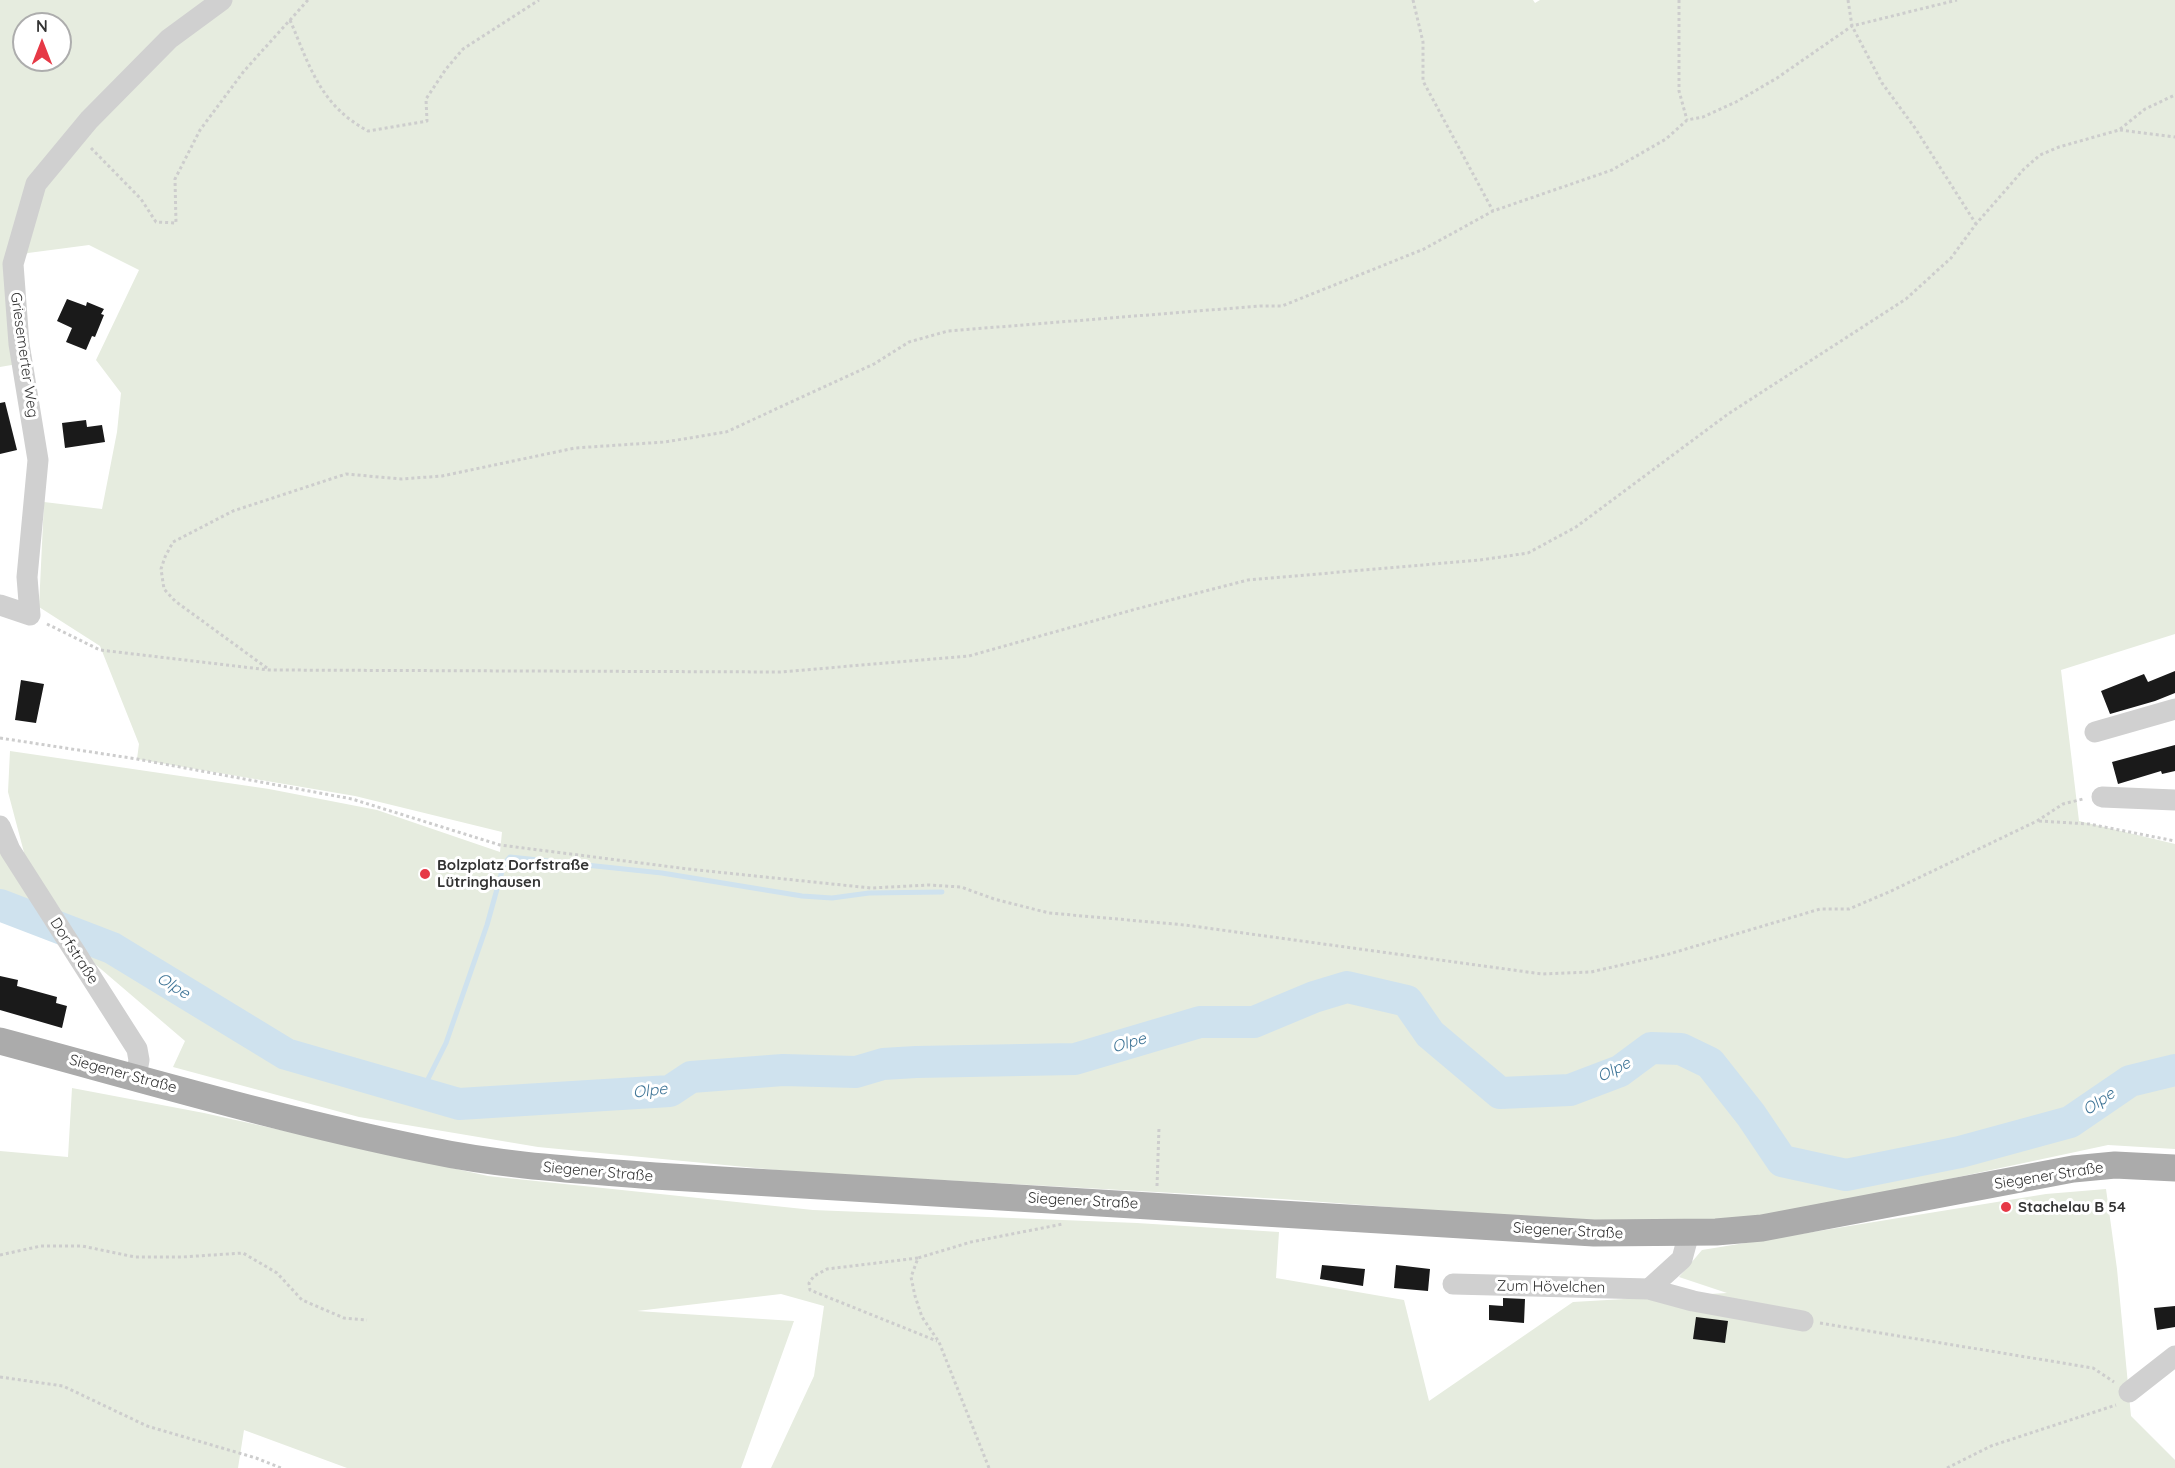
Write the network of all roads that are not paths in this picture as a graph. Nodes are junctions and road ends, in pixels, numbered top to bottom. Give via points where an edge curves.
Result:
1 (222, 0) edge
2 (0, 604) edge
3 (2175, 709) edge
4 (2095, 732) dead end
5 (2102, 797) road end
6 (2175, 800) edge
7 (0, 826) edge
8 (0, 1041) edge
9 (136, 1077) junction
10 (2175, 1168) edge
11 (1689, 1233) junction
12 (1453, 1284) dead end
13 (1649, 1289) junction
14 (1803, 1321) road end
15 (2175, 1356) edge
16 (2129, 1392) road end

1 - 2 street, Griesemerter Weg via 169,39 89,120 36,184 13,264 20,345 38,460 27,577 30,615
3 - 4 street
5 - 6 street
7 - 9 street, Dorfstraße via 10,850 137,1049
8 - 9 main road, Siegener Straße
9 - 11 main road, Siegener Straße via 328,1128 429,1150 547,1168 1582,1232
10 - 11 main road, Siegener Straße via 2073,1169 1762,1228
11 - 13 street via 1682,1259
12 - 13 street, Zum Hövelchen
13 - 14 street, Zum Hövelchen
15 - 16 street

